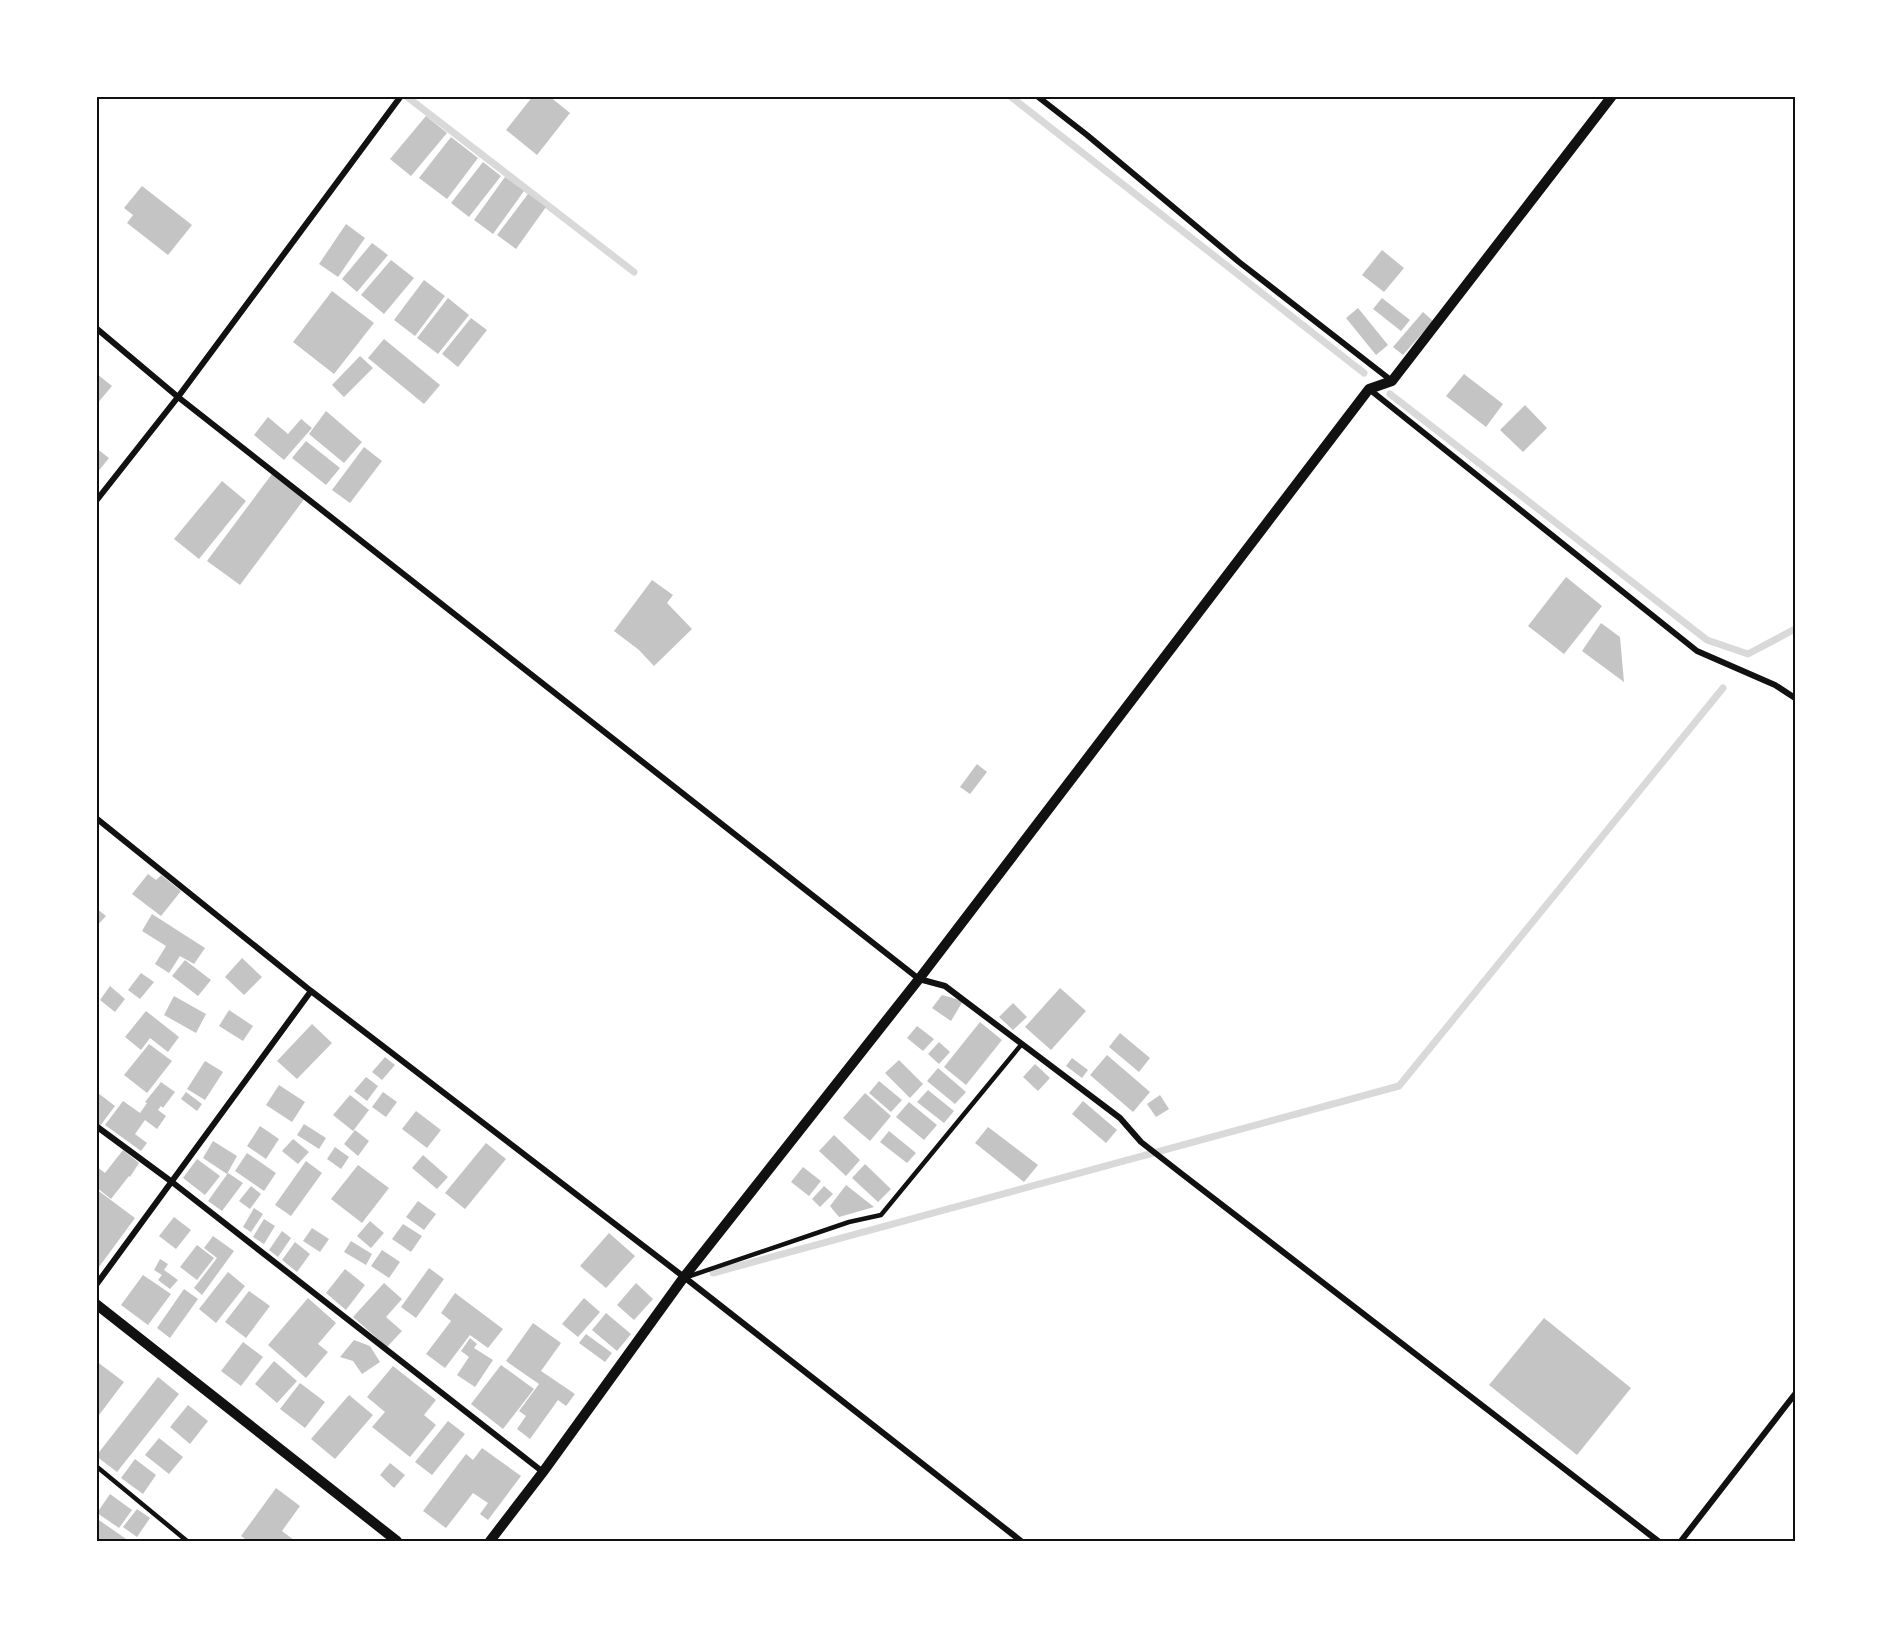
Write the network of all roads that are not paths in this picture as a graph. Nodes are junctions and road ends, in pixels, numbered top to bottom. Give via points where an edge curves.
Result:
1 (401, 96) edge
2 (1037, 96) edge
3 (1612, 96) edge
4 (96, 328) edge
5 (1392, 381) junction
6 (1369, 389) junction
7 (178, 397) junction
8 (96, 501) edge
9 (1795, 698) edge
10 (96, 818) edge
11 (919, 979) junction
12 (311, 991) junction
13 (1021, 1045) junction
14 (96, 1126) edge
15 (172, 1182) junction
16 (684, 1278) junction
17 (96, 1285) edge
18 (96, 1304) edge
19 (1795, 1394) edge
20 (96, 1466) edge
21 (543, 1472) junction
22 (187, 1541) edge
23 (398, 1541) edge
24 (490, 1541) edge
25 (1021, 1541) edge
26 (1658, 1541) edge
27 (1681, 1541) edge

1 - 7 street
2 - 5 street
3 - 5 street
4 - 7 street
5 - 6 street
6 - 9 street via 1697,651 1775,685
6 - 11 street
7 - 8 street
7 - 11 street
10 - 12 street
11 - 13 street via 945,986
11 - 16 street
12 - 15 street
12 - 16 street
13 - 16 lane via 881,1215 849,1222
13 - 26 street via 1120,1118 1141,1142
14 - 15 street
15 - 17 street
15 - 21 street
16 - 21 street
16 - 25 street
18 - 23 street
19 - 27 street
20 - 22 lane
21 - 24 street

